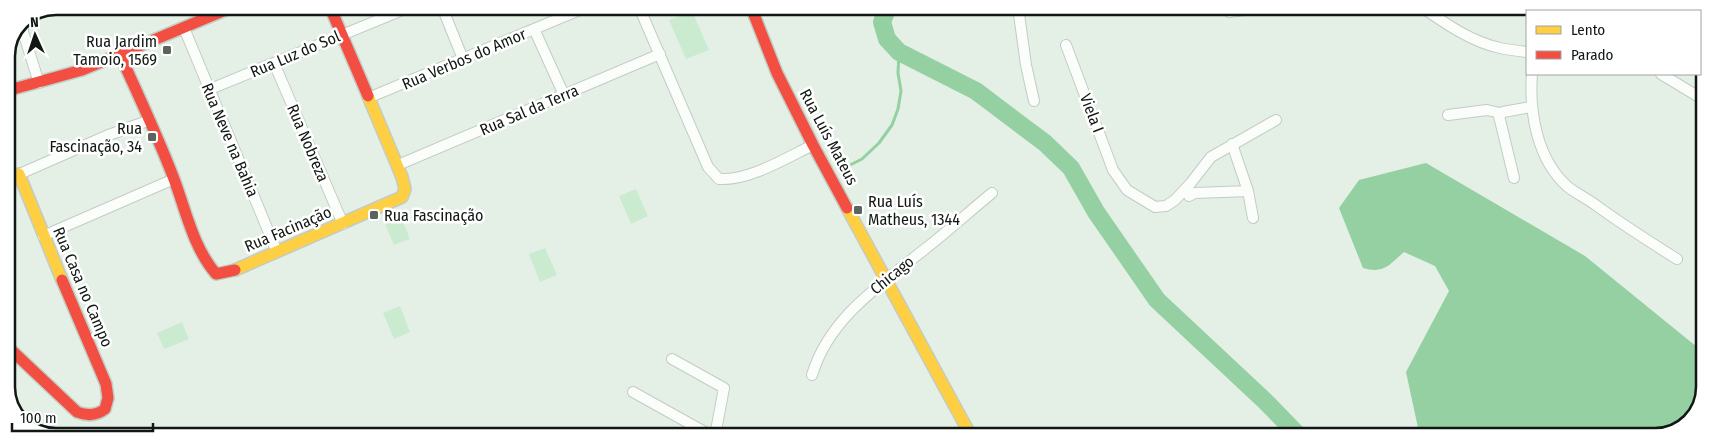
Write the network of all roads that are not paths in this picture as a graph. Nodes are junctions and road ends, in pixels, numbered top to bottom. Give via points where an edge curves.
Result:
1 (214, 15) edge
2 (334, 15) edge
3 (390, 15) edge
4 (445, 15) edge
5 (568, 15) edge
6 (643, 15) edge
7 (754, 15) edge
8 (1019, 15) edge
9 (1434, 15) edge
10 (184, 28) junction
11 (534, 29) junction
12 (23, 32) edge
13 (342, 34) junction
14 (1066, 45) dead end
15 (1526, 52) edge
16 (660, 54) junction
17 (120, 55) junction
18 (463, 59) junction
19 (274, 63) junction
20 (1532, 75) edge
21 (1663, 75) edge
22 (39, 83) junction
23 (15, 89) edge
24 (208, 90) junction
25 (564, 95) junction
26 (1696, 95) edge
27 (368, 98) junction
28 (1034, 100) dead end
29 (1532, 107) junction
30 (1500, 114) junction
31 (1448, 115) dead end
32 (150, 120) junction
33 (1276, 120) dead end
34 (1232, 144) junction
35 (813, 145) junction
36 (398, 165) junction
37 (19, 174) junction
38 (15, 176) edge
39 (1514, 178) dead end
40 (174, 179) junction
41 (1248, 191) junction
42 (992, 192) dead end
43 (1189, 196) dead end
44 (1253, 218) dead end
45 (342, 224) junction
46 (43, 236) junction
47 (277, 252) junction
48 (1677, 259) dead end
49 (886, 279) junction
50 (15, 354) edge
51 (672, 359) dead end
52 (812, 376) dead end
53 (634, 392) dead end
54 (699, 428) edge
55 (716, 428) edge
56 (967, 428) edge

1 - 10 street
2 - 13 street, Rua Facinação
3 - 13 street, Rua Luz do Sol
4 - 18 street
5 - 11 street, Rua Verbos do Amor
6 - 16 street
7 - 35 street, Rua Luís Mateus via 777,73
8 - 28 street
9 - 15 street via 1476,40 1501,49
10 - 17 street
10 - 24 street, Rua Neve na Bahia
11 - 18 street, Rua Verbos do Amor
11 - 25 street
12 - 22 street
13 - 19 street, Rua Luz do Sol
13 - 27 street, Rua Facinação
14 - 34 street, Viela I via 1113,170 1127,190 1152,205 1166,206 1175,200 1211,157
16 - 25 street, Rua Sal da Terra
16 - 35 street via 708,167 719,179 738,178
17 - 22 street
17 - 32 street, Rua Facinação
18 - 27 street, Rua Verbos do Amor
19 - 24 street, Rua Luz do Sol
19 - 45 street, Rua Nobreza
20 - 29 street
21 - 26 street
22 - 23 street
24 - 47 street, Rua Neve na Bahia
25 - 36 street, Rua Sal da Terra
27 - 36 street, Rua Facinação
29 - 30 street
29 - 48 street via 1542,148 1561,179 1582,197
30 - 31 street via 1487,110
30 - 39 street
32 - 37 street
32 - 40 street, Rua Facinação
33 - 34 street
34 - 41 street
35 - 49 street, Rua Luís Mateus
36 - 45 street, Rua Facinação via 406,190 402,197
37 - 38 street
37 - 46 street, Rua Casa no Campo
40 - 46 street
40 - 47 street, Rua Facinação via 197,242 216,274
41 - 43 street
41 - 44 street
42 - 49 street, Chicago
45 - 47 street, Rua Facinação
46 - 50 street, Rua Casa no Campo via 106,384 109,402 103,412 90,416 77,412
49 - 52 street, Chicago via 862,300 824,344
49 - 56 street, Rua Luís Mateus
51 - 55 street via 724,388
53 - 54 street

